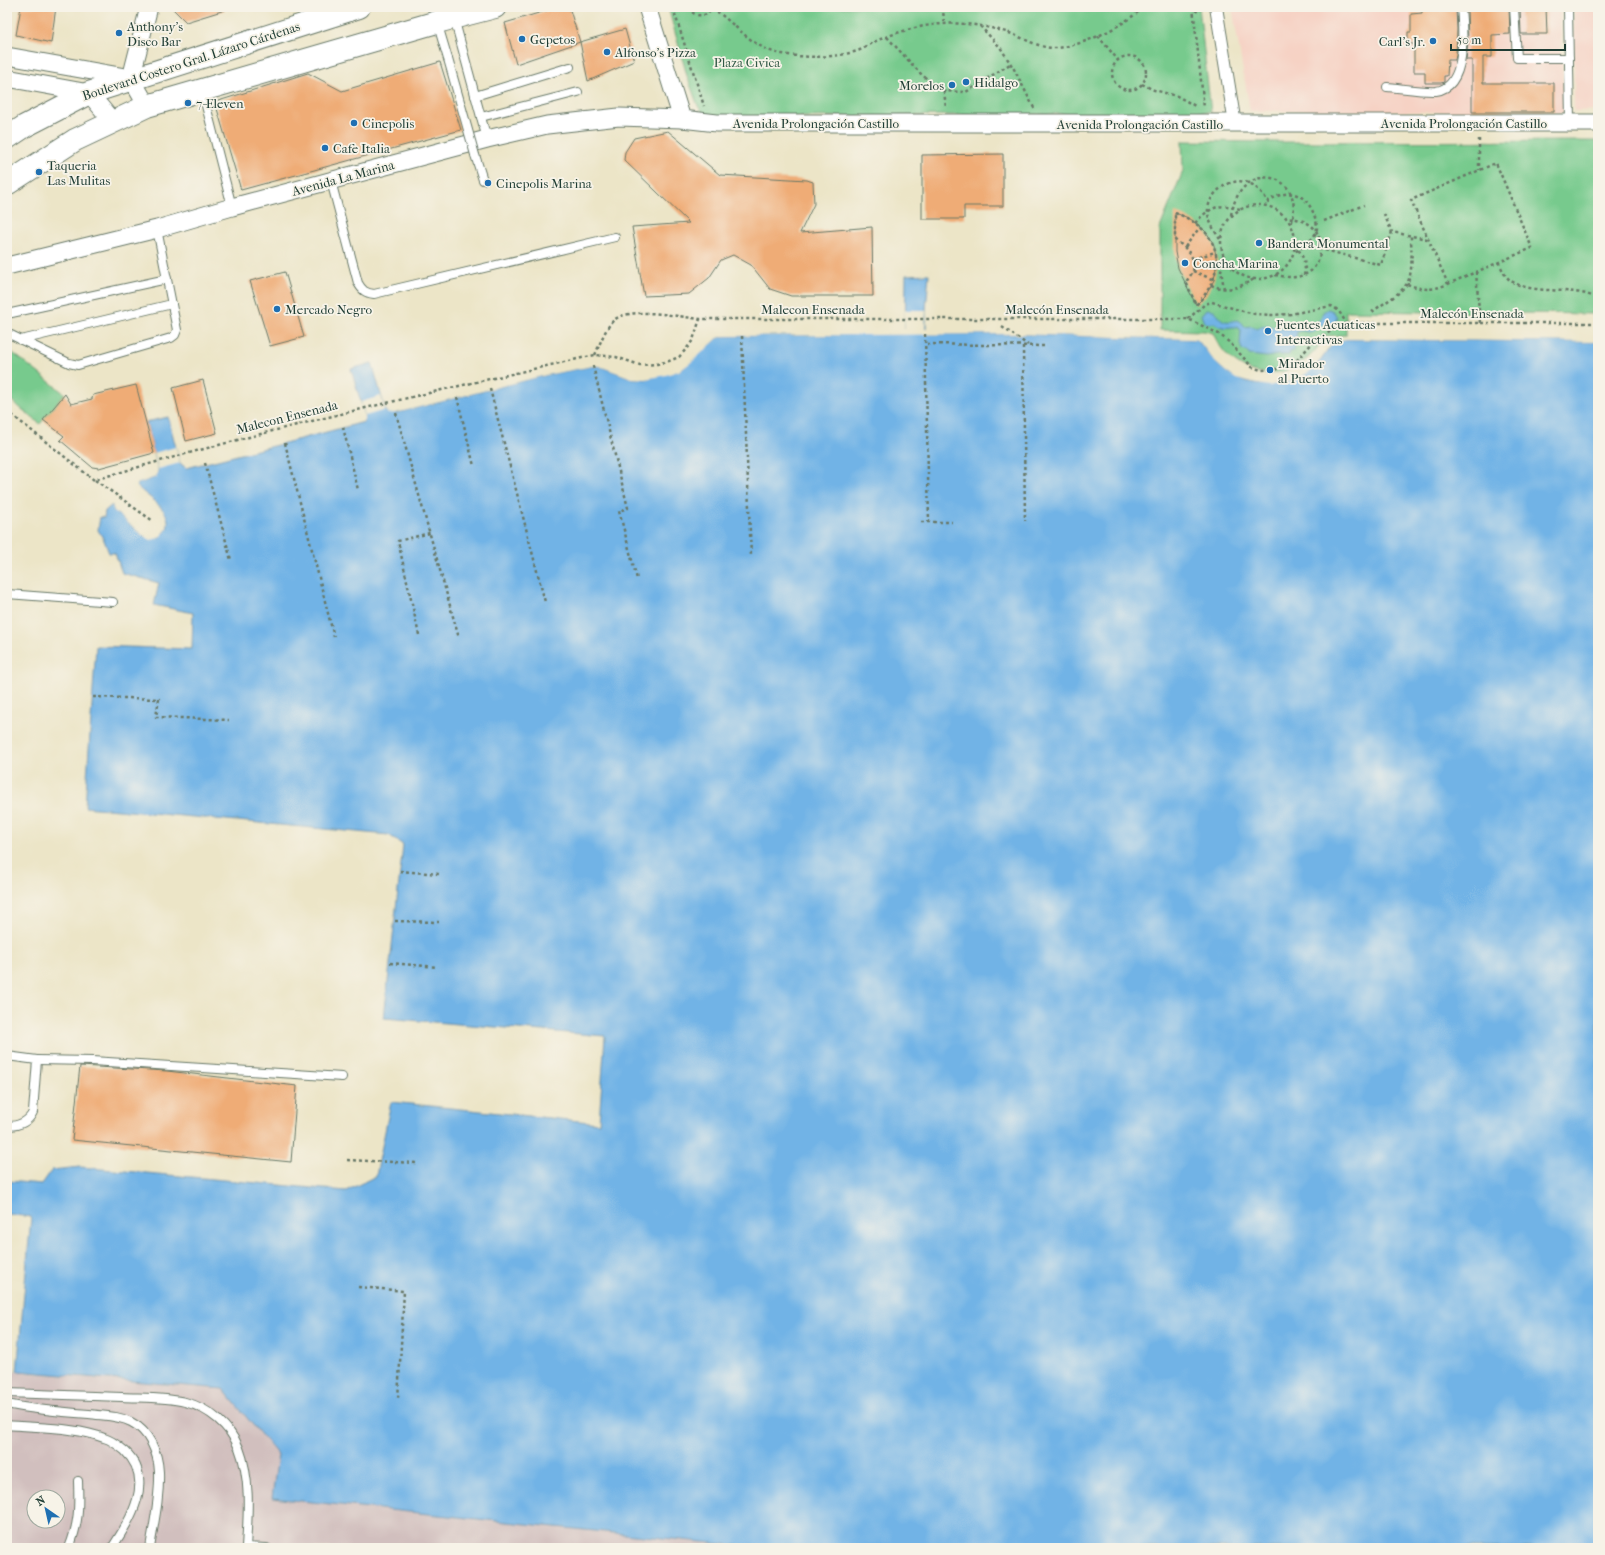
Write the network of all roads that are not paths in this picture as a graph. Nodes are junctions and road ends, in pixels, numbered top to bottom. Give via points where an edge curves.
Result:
1 (149, 7) edge
2 (359, 7) edge
3 (495, 7) edge
4 (647, 7) edge
5 (1216, 7) edge
6 (1461, 7) edge
7 (1514, 7) edge
8 (1568, 7) edge
9 (446, 19) junction
10 (7, 56) edge
11 (1569, 58) junction
12 (570, 67) dead end
13 (7, 78) edge
14 (132, 78) junction
15 (1387, 87) dead end
16 (202, 89) junction
17 (578, 92) dead end
18 (89, 93) junction
19 (475, 96) junction
20 (147, 106) junction
21 (481, 117) junction
22 (682, 120) junction
23 (113, 122) junction
24 (1570, 122) junction
25 (1598, 123) edge
26 (1235, 124) junction
27 (15, 130) edge
28 (487, 139) junction
29 (483, 180) dead end
30 (331, 181) junction
31 (7, 184) edge
32 (232, 207) junction
33 (157, 229) junction
34 (615, 237) dead end
35 (7, 266) edge
36 (167, 279) junction
37 (172, 304) junction
38 (7, 314) edge
39 (7, 333) edge
40 (21, 340) junction
41 (7, 594) edge
42 (113, 602) dead end
43 (7, 1056) edge
44 (37, 1060) junction
45 (342, 1077) dead end
46 (7, 1126) edge
47 (7, 1392) edge
48 (7, 1404) edge
49 (7, 1425) edge
50 (78, 1481) dead end
51 (246, 1547) edge
52 (69, 1548) edge
53 (112, 1548) edge
54 (150, 1548) edge
55 (267, 1548) edge

1 - 14 street
2 - 14 highway, Boulevard Costero Gral. Lázaro Cárdenas
3 - 9 highway
4 - 22 street
5 - 26 street
6 - 15 lane via 1462,51 1455,78 1448,86 1436,91
7 - 11 lane via 1517,58
8 - 11 lane
9 - 16 highway
9 - 19 lane
9 - 29 lane, bridge via 448,59
10 - 14 street
11 - 24 lane
12 - 19 lane
13 - 18 street
14 - 18 highway, Boulevard Costero Gral. Lázaro Cárdenas
14 - 20 street
16 - 20 highway
16 - 32 lane
17 - 21 lane
18 - 23 street
18 - 27 highway, Boulevard Costero Gral. Lázaro Cárdenas
19 - 21 lane
20 - 23 highway
21 - 28 lane
22 - 26 street, Avenida Prolongación Castillo via 717,123
22 - 28 street, Avenida La Marina via 619,117 546,125
23 - 31 highway via 75,140
24 - 25 street, Avenida Prolongación Castillo
24 - 26 street, Avenida Prolongación Castillo
28 - 30 street, Avenida La Marina
30 - 32 street, Avenida La Marina
30 - 34 lane via 358,283 367,293 374,294
32 - 33 street, Avenida La Marina
33 - 35 street, Avenida La Marina
33 - 36 lane
36 - 37 lane
36 - 38 lane
37 - 40 lane
37 - 40 lane via 177,330 171,338 78,365 68,363
39 - 40 lane
41 - 42 lane
43 - 44 lane
44 - 45 lane via 92,1061
44 - 46 lane via 33,1112 25,1122
47 - 51 lane via 186,1402 213,1416 234,1438 245,1468 248,1505
48 - 54 lane via 111,1416 130,1421 143,1431 152,1443 159,1472
49 - 53 lane via 85,1432 106,1438 129,1455 137,1467 140,1484 132,1515
50 - 52 lane via 79,1512
51 - 55 lane

